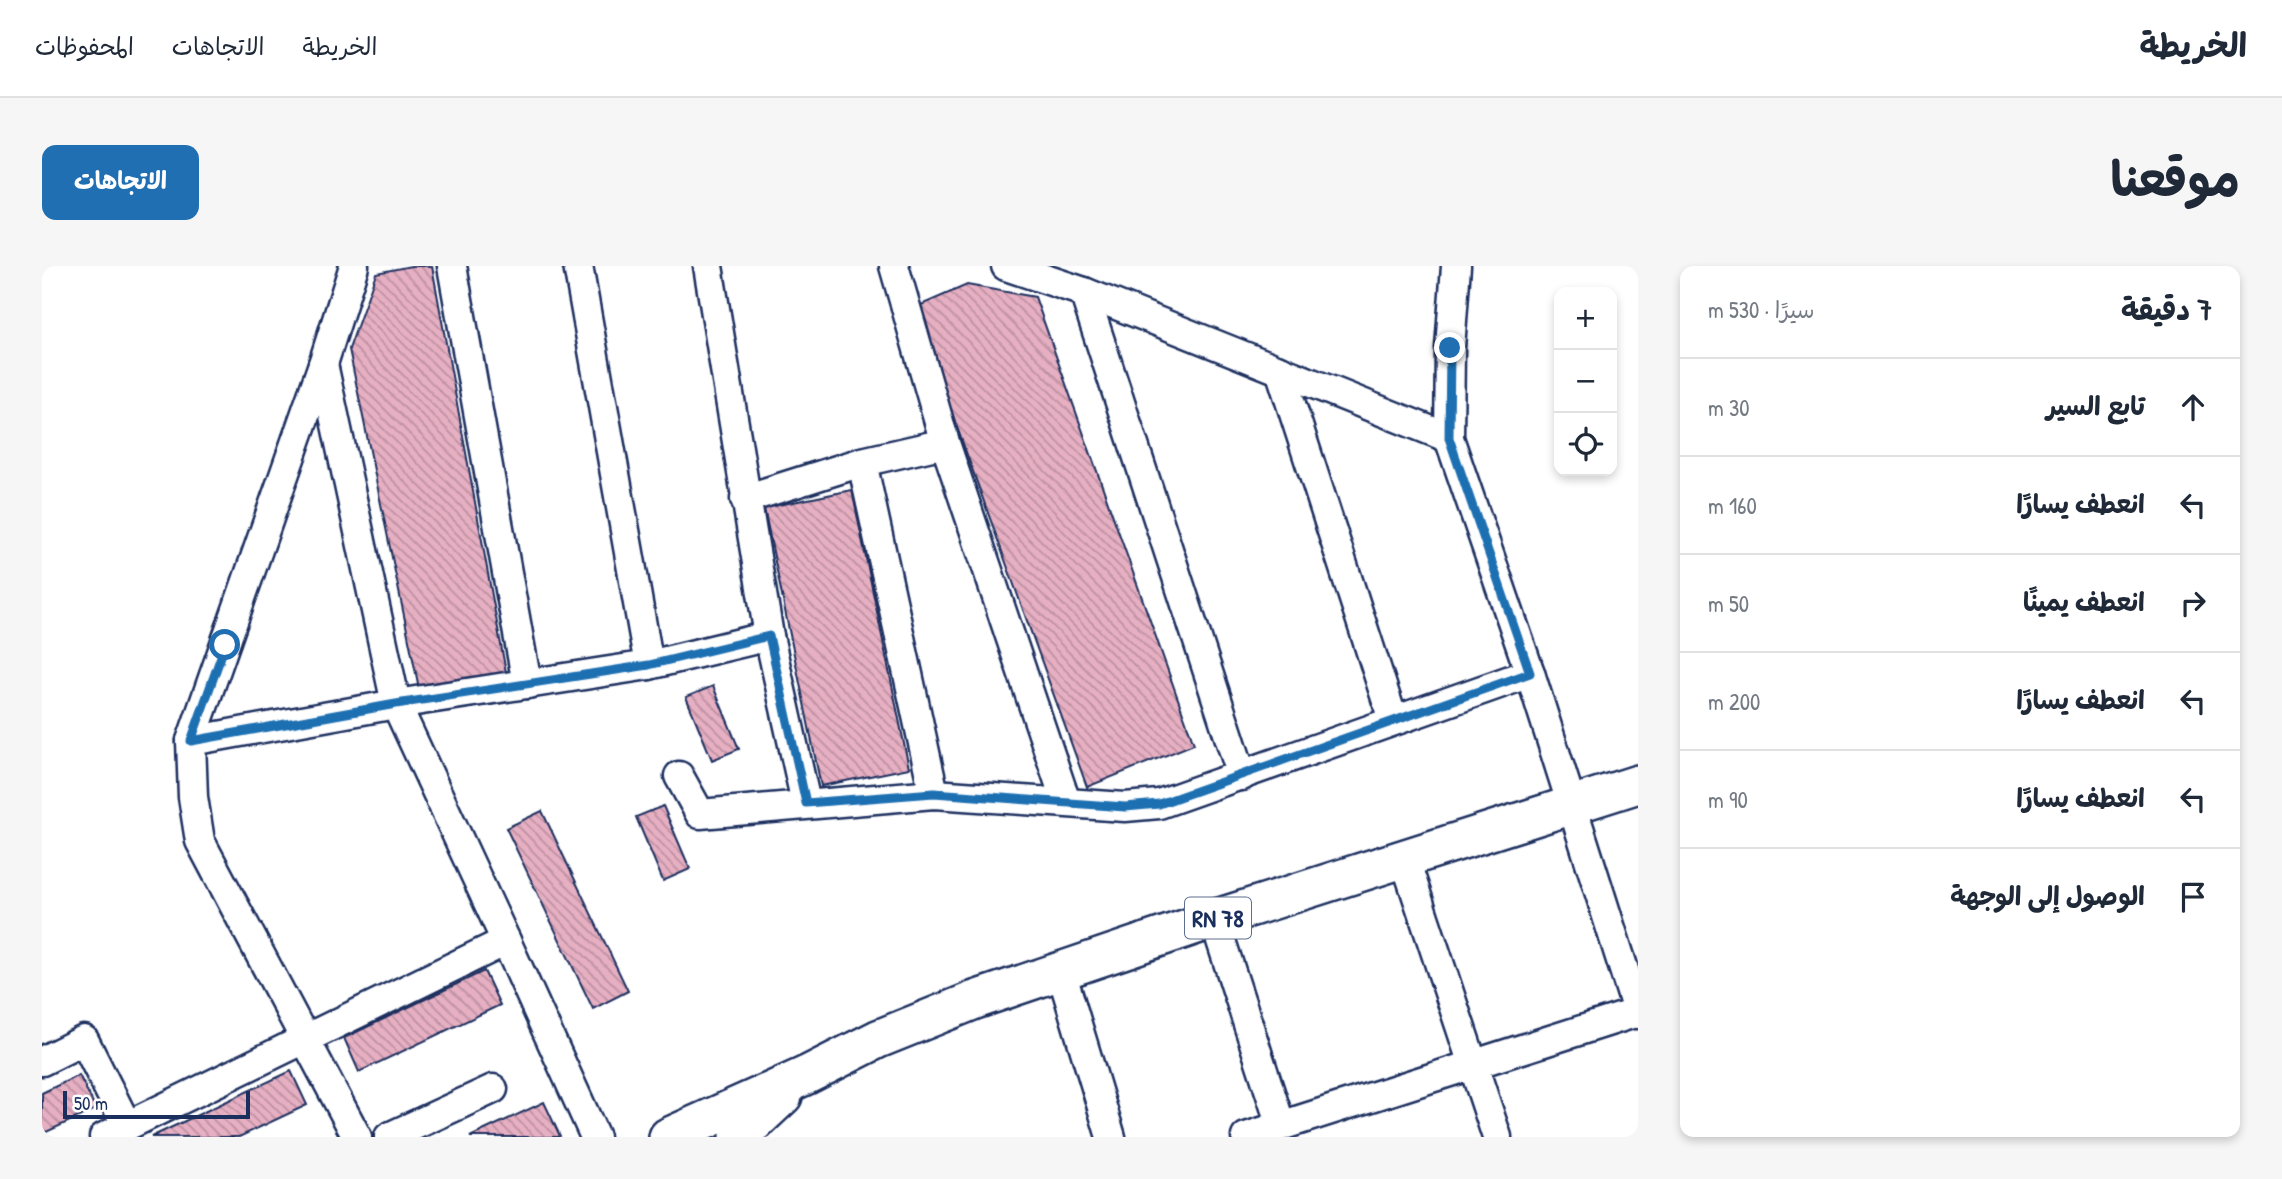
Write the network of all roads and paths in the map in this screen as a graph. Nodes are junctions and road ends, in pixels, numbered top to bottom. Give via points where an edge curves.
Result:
1 (354, 266) edge
2 (452, 266) edge
3 (578, 266) edge
4 (708, 266) edge
5 (894, 266) edge
6 (1006, 266) edge
7 (1456, 266) edge
8 (1084, 292) junction
9 (323, 364) junction
10 (1280, 370) junction
11 (1449, 438) junction
12 (945, 443) junction
13 (862, 462) junction
14 (745, 499) junction
15 (769, 636) junction
16 (649, 665) junction
17 (1530, 673) junction
18 (527, 684) junction
19 (396, 704) junction
20 (1393, 720) junction
21 (191, 741) junction
22 (679, 776) dead end
23 (1242, 776) junction
24 (1638, 784) edge
25 (934, 793) junction
26 (1066, 802) junction
27 (806, 803) junction
28 (1570, 805) junction
29 (1405, 860) junction
30 (1214, 919) junction
31 (506, 941) junction
32 (1061, 971) junction
33 (1638, 1013) edge
34 (303, 1039) junction
35 (42, 1061) edge
36 (1475, 1065) junction
37 (807, 1075) junction
38 (493, 1089) dead end
39 (1281, 1126) junction
40 (115, 1132) edge
41 (356, 1137) edge
42 (388, 1137) edge
43 (595, 1137) edge
44 (668, 1137) edge
45 (739, 1137) edge
46 (1111, 1137) edge
47 (1246, 1137) edge
48 (1497, 1137) edge

1 - 9 street
2 - 18 street
3 - 16 street
4 - 14 street
5 - 12 street
6 - 8 street
7 - 11 street
8 - 10 street
8 - 23 street
9 - 19 street
9 - 21 street
10 - 11 street
10 - 20 street
11 - 17 street
12 - 13 street
12 - 26 street
13 - 14 street
13 - 25 street
14 - 15 street
15 - 16 street
15 - 27 street
16 - 18 street
17 - 20 street
17 - 28 street
18 - 19 street
19 - 21 street
19 - 31 street
20 - 23 street
21 - 34 street via 200,841
22 - 27 street via 700,814
23 - 26 street via 1159,804 1125,807
24 - 28 main road, RN 78
25 - 26 street
25 - 27 street
28 - 29 main road, RN 78
28 - 33 street
29 - 30 main road, RN 78
29 - 36 street
30 - 32 main road, RN 78
30 - 39 street
31 - 34 street
31 - 43 street
32 - 37 main road, RN 78 via 923,1020
32 - 46 street
33 - 36 street
34 - 40 street
34 - 41 street
35 - 40 street via 84,1040
36 - 39 street
36 - 48 street
37 - 44 main road
37 - 45 main road, RN 78
38 - 42 street
39 - 47 street

